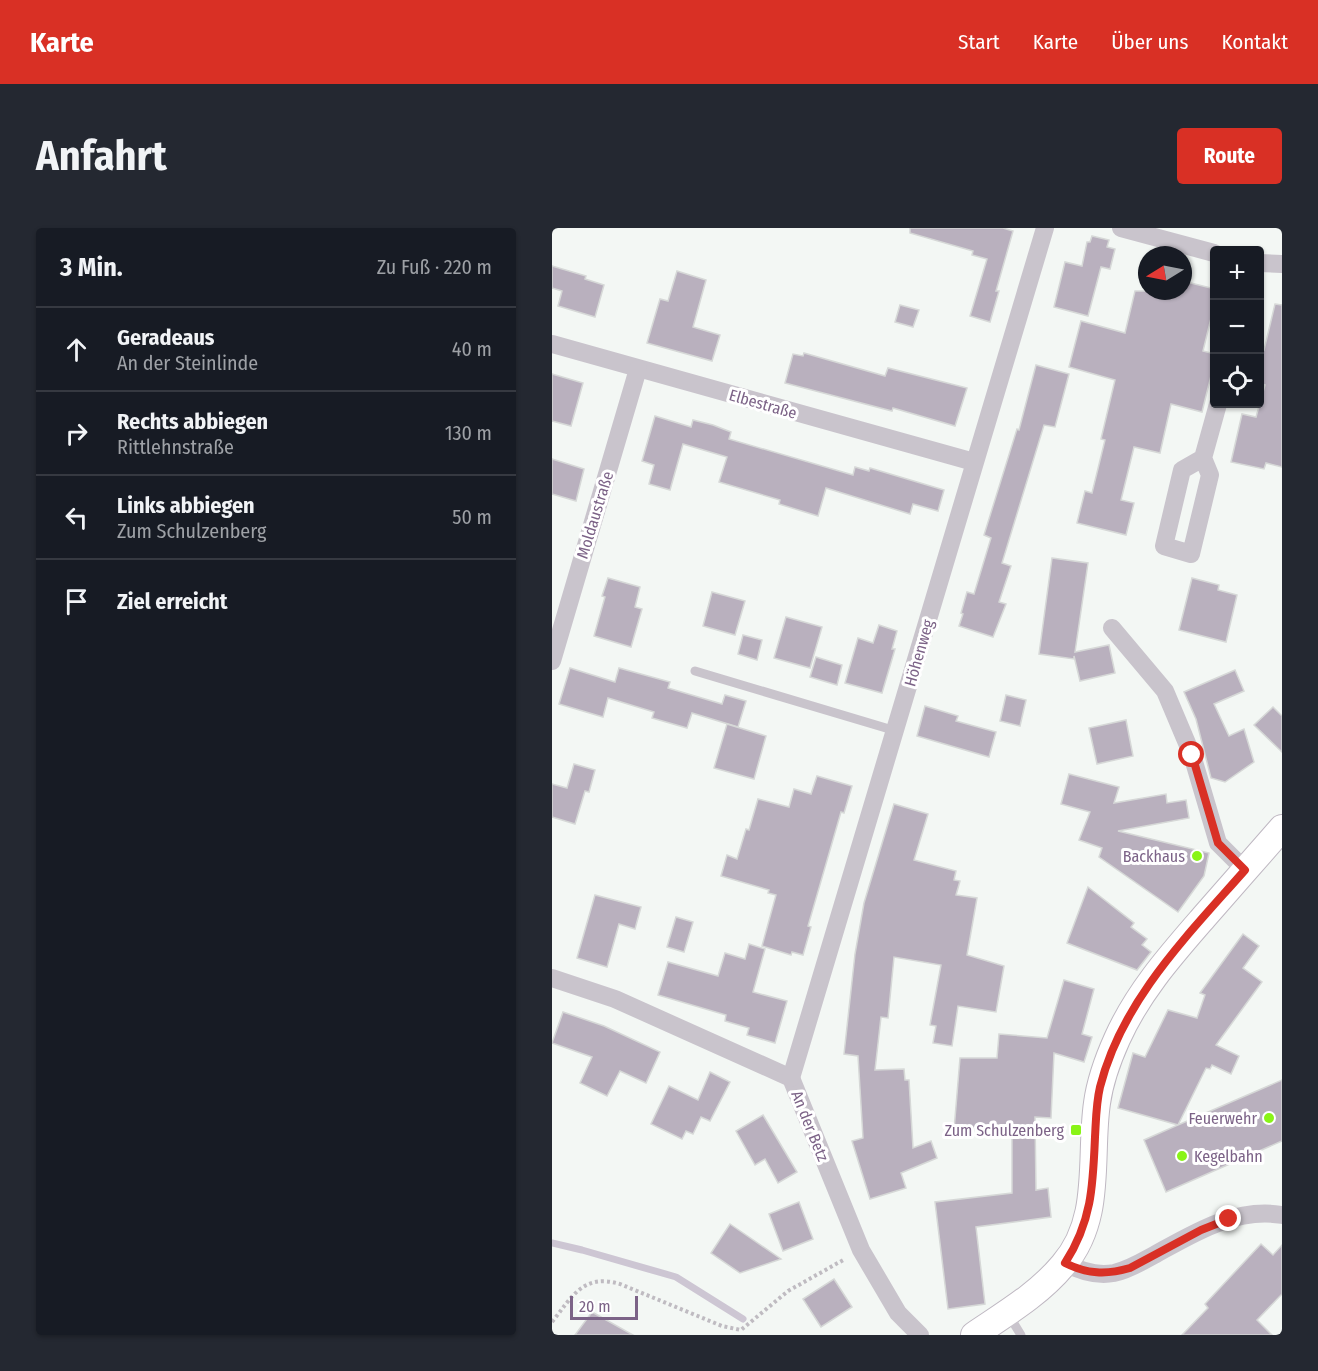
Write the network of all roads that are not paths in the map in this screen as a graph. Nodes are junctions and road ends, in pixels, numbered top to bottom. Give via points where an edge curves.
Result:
1 (1046, 228) edge
2 (1121, 228) edge
3 (1210, 252) edge
4 (1264, 263) edge
5 (1282, 264) edge
6 (552, 344) edge
7 (638, 369) junction
8 (1217, 408) edge
9 (1203, 458) junction
10 (974, 462) junction
11 (1112, 628) dead end
12 (552, 661) edge
13 (695, 671) dead end
14 (896, 731) junction
15 (1282, 828) edge
16 (1245, 870) junction
17 (552, 978) edge
18 (791, 1078) junction
19 (1282, 1215) edge
20 (1065, 1263) junction
21 (1006, 1312) junction
22 (920, 1335) edge
23 (974, 1335) edge
24 (1021, 1335) edge

1 - 10 street, Höhenweg
2 - 3 street
4 - 5 street
6 - 7 street, Elbestraße
7 - 10 street, Elbestraße
7 - 12 street, Moldaustraße
8 - 9 street
9 - 9 street via 1182,470 1164,546 1191,554 1210,475
10 - 14 street, Höhenweg
11 - 16 street via 1165,691 1192,755 1218,843
13 - 14 lane
14 - 18 street, Höhenweg
15 - 16 street
16 - 20 street via 1150,982 1119,1035 1105,1070 1097,1106 1089,1211
17 - 18 street, An der Betz via 615,999
18 - 22 street, An der Betz via 861,1250 898,1313
19 - 20 street via 1229,1219 1113,1273 1095,1274
20 - 21 street via 1048,1282
21 - 23 street
21 - 24 lane

